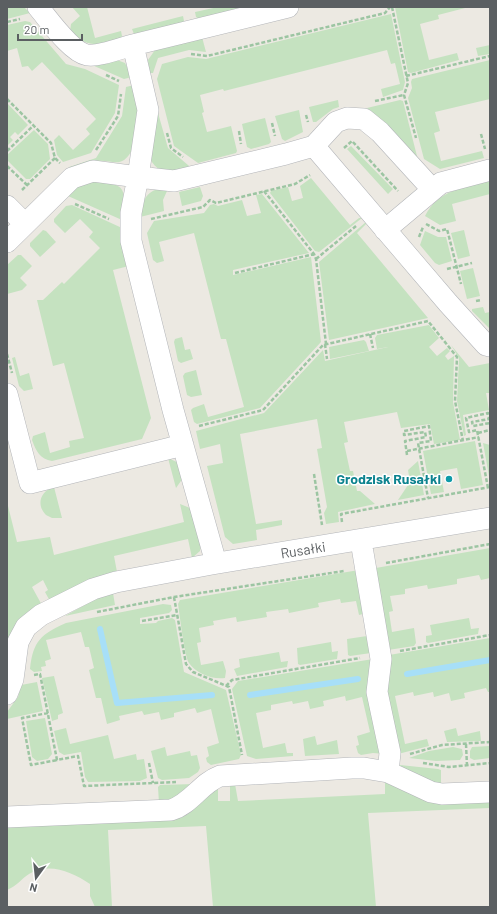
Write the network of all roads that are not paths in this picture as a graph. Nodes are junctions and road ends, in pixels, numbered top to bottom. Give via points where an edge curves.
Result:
1 (38, 7) edge
2 (288, 7) edge
3 (133, 45) junction
4 (314, 146) junction
5 (488, 162) edge
6 (138, 177) junction
7 (432, 189) junction
8 (7, 206) edge
9 (25, 224) junction
10 (385, 230) junction
11 (7, 242) edge
12 (490, 346) edge
13 (10, 385) edge
14 (188, 436) junction
15 (490, 518) edge
16 (361, 541) junction
17 (216, 563) junction
18 (7, 694) edge
19 (391, 764) junction
20 (490, 792) edge
21 (7, 817) edge

1 - 3 street via 82,54 92,55
2 - 3 street
3 - 6 street via 148,110
4 - 6 street via 174,181
4 - 7 street via 336,122 347,118 364,119 380,132
4 - 10 street
5 - 7 street
6 - 9 street via 93,171 72,178
6 - 14 street via 131,213 131,241
7 - 10 street
8 - 9 street
9 - 11 street
10 - 12 street via 486,345
13 - 14 street via 30,483
14 - 17 street
15 - 16 street, Rusałki
16 - 17 street, Rusałki
16 - 19 street via 381,655 377,692
17 - 18 street, Rusałki via 116,582 78,596 29,623 18,642 13,679
19 - 20 street via 431,792
19 - 21 street via 364,768 226,775 212,780 180,806 171,810

